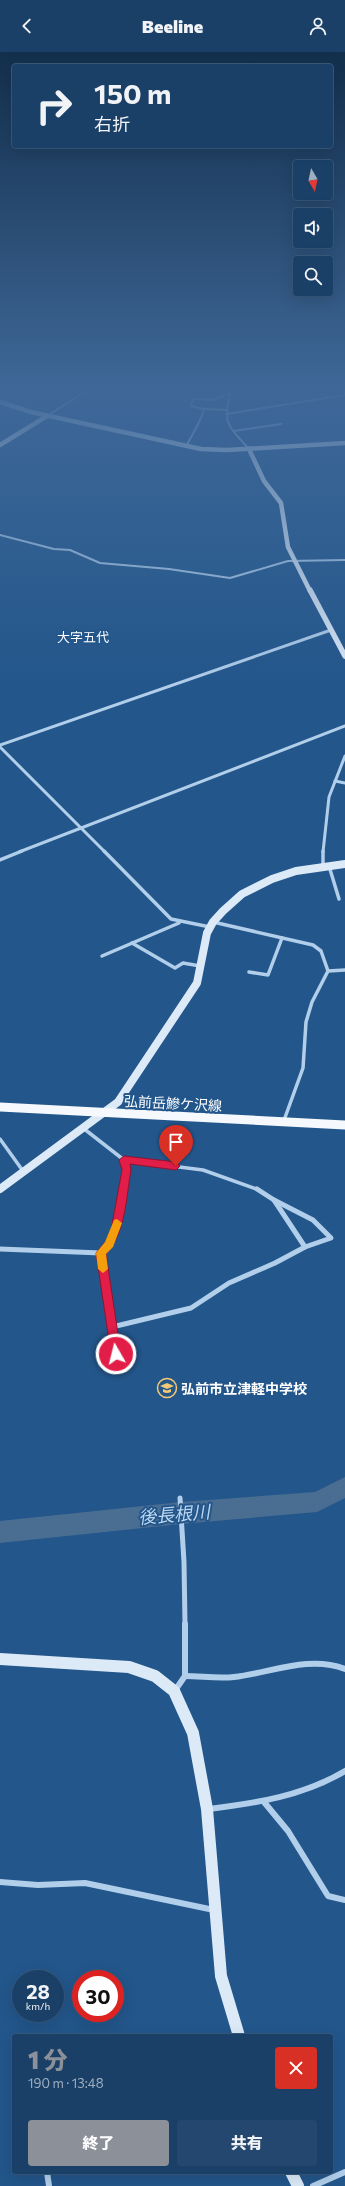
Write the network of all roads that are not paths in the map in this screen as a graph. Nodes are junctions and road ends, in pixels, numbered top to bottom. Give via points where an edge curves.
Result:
1 (268, 487) edge
2 (0, 535) edge
3 (294, 560) junction
4 (345, 560) edge
5 (331, 630) junction
6 (345, 656) edge
7 (345, 726) edge
8 (0, 746) edge
9 (345, 756) edge
10 (335, 781) junction
11 (345, 783) edge
12 (81, 828) junction
13 (0, 860) edge
14 (345, 864) edge
15 (326, 866) junction
16 (339, 899) dead end
17 (179, 922) junction
18 (212, 924) junction
19 (282, 938) junction
20 (132, 943) junction
21 (102, 956) dead end
22 (200, 966) junction
23 (345, 970) edge
24 (328, 971) junction
25 (249, 972) dead end
26 (0, 1107) edge
27 (104, 1113) junction
28 (283, 1123) junction
29 (345, 1125) edge
30 (83, 1128) junction
31 (0, 1139) edge
32 (124, 1160) junction
33 (23, 1171) junction
34 (0, 1189) edge
35 (274, 1200) junction
36 (305, 1247) junction
37 (0, 1249) edge
38 (101, 1253) junction
39 (112, 1327) junction
40 (116, 1354) dead end
41 (180, 1498) dead end
42 (0, 1659) edge
43 (345, 1669) edge
44 (185, 1676) junction
45 (174, 1691) junction
46 (345, 1771) edge
47 (264, 1802) junction
48 (207, 1810) junction
49 (0, 1882) edge
50 (345, 1900) edge
51 (215, 1910) junction
52 (238, 2034) edge
53 (345, 2172) edge
54 (47, 2174) edge
55 (292, 2174) edge
56 (49, 2186) edge
57 (298, 2186) edge
58 (313, 2186) edge

1 - 3 street via 281,503 288,547
2 - 3 street via 54,549 70,550 100,563 169,569 217,577 230,578
3 - 4 street
3 - 5 street
5 - 6 street
5 - 8 street
7 - 12 street
8 - 12 street
9 - 10 street
10 - 11 street
10 - 15 street via 329,797 322,846
12 - 13 street
12 - 17 street via 171,919
14 - 15 street
15 - 16 street
15 - 18 street via 284,874 252,888
17 - 18 street
17 - 20 street
18 - 19 street
18 - 22 street via 204,943
19 - 24 street via 313,945 321,951
19 - 25 street via 268,975
20 - 21 street
20 - 22 street via 175,968 183,963
22 - 27 street via 197,983 171,1025 129,1088 118,1102
23 - 24 street
24 - 28 street via 312,1002 306,1022 303,1068
26 - 27 main road, 弘前岳鰺ケ沢線
27 - 28 main road, 弘前岳鰺ケ沢線
27 - 30 street
28 - 29 main road, 弘前岳鰺ケ沢線
30 - 32 street
30 - 33 street
31 - 33 street
32 - 35 street via 203,1170 262,1191
32 - 38 street via 127,1170 116,1230 110,1244
33 - 34 street
35 - 36 street
35 - 36 street via 324,1227 331,1238
36 - 39 street via 229,1283 191,1308
37 - 38 street
38 - 39 street
39 - 40 street
41 - 44 street via 184,1554
42 - 45 street via 129,1667 155,1676
43 - 44 street via 316,1663 232,1678
44 - 45 street
45 - 48 street via 193,1733
46 - 47 street via 302,1793
47 - 48 street
47 - 50 street via 288,1832 328,1896
48 - 51 street
49 - 51 street via 38,1885 85,1883
51 - 52 street via 221,1976
53 - 58 street
54 - 56 street
55 - 57 street

